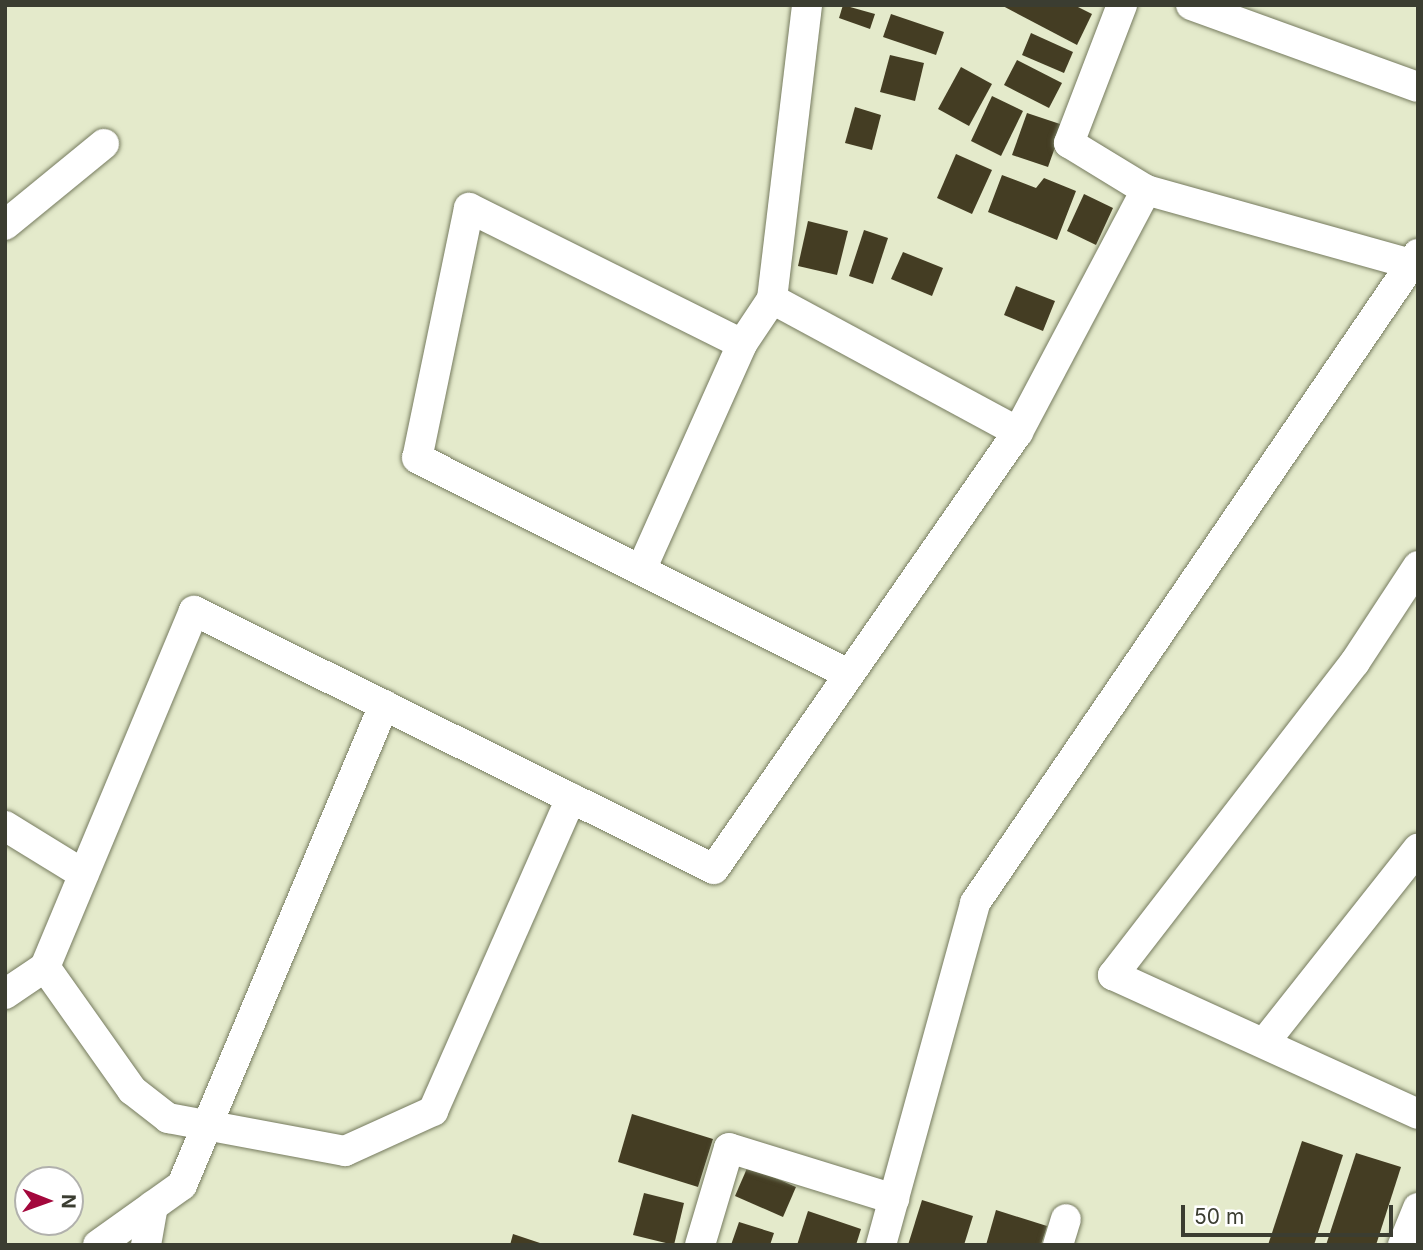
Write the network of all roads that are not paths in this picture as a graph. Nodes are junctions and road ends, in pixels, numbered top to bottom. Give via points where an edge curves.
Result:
1 (807, 5) edge
2 (1122, 5) edge
3 (1191, 5) edge
4 (1418, 87) edge
5 (104, 144) dead end
6 (1146, 190) junction
7 (5, 225) edge
8 (1416, 261) edge
9 (772, 299) junction
10 (741, 344) junction
11 (1018, 432) junction
12 (1418, 566) edge
13 (642, 570) junction
14 (849, 674) junction
15 (384, 705) junction
16 (571, 798) junction
17 (5, 826) edge
18 (1418, 849) edge
19 (83, 874) junction
20 (45, 967) junction
21 (5, 994) edge
22 (1264, 1043) junction
23 (1418, 1114) edge
24 (206, 1128) junction
25 (894, 1199) junction
26 (153, 1206) junction
27 (1418, 1208) edge
28 (98, 1245) edge
29 (146, 1245) edge
30 (700, 1245) edge
31 (881, 1245) edge
32 (1403, 1245) edge

1 - 9 street
2 - 6 street via 1069,144
3 - 4 street
5 - 7 street
6 - 8 street
6 - 11 street
8 - 25 street via 975,903
9 - 10 street
9 - 11 street
10 - 13 street
10 - 13 street via 469,208 417,458
11 - 14 street
12 - 22 street via 1355,662 1113,975
13 - 14 street
14 - 16 street via 714,869
15 - 16 street
15 - 19 street via 194,611
15 - 24 street
16 - 24 street via 433,1111 345,1151
17 - 19 street
18 - 22 street
19 - 20 street
20 - 21 street
20 - 24 street via 132,1090 168,1118
22 - 23 street
24 - 26 street via 182,1185
25 - 30 street via 729,1148
25 - 31 street
26 - 28 street
26 - 29 street
27 - 32 street

